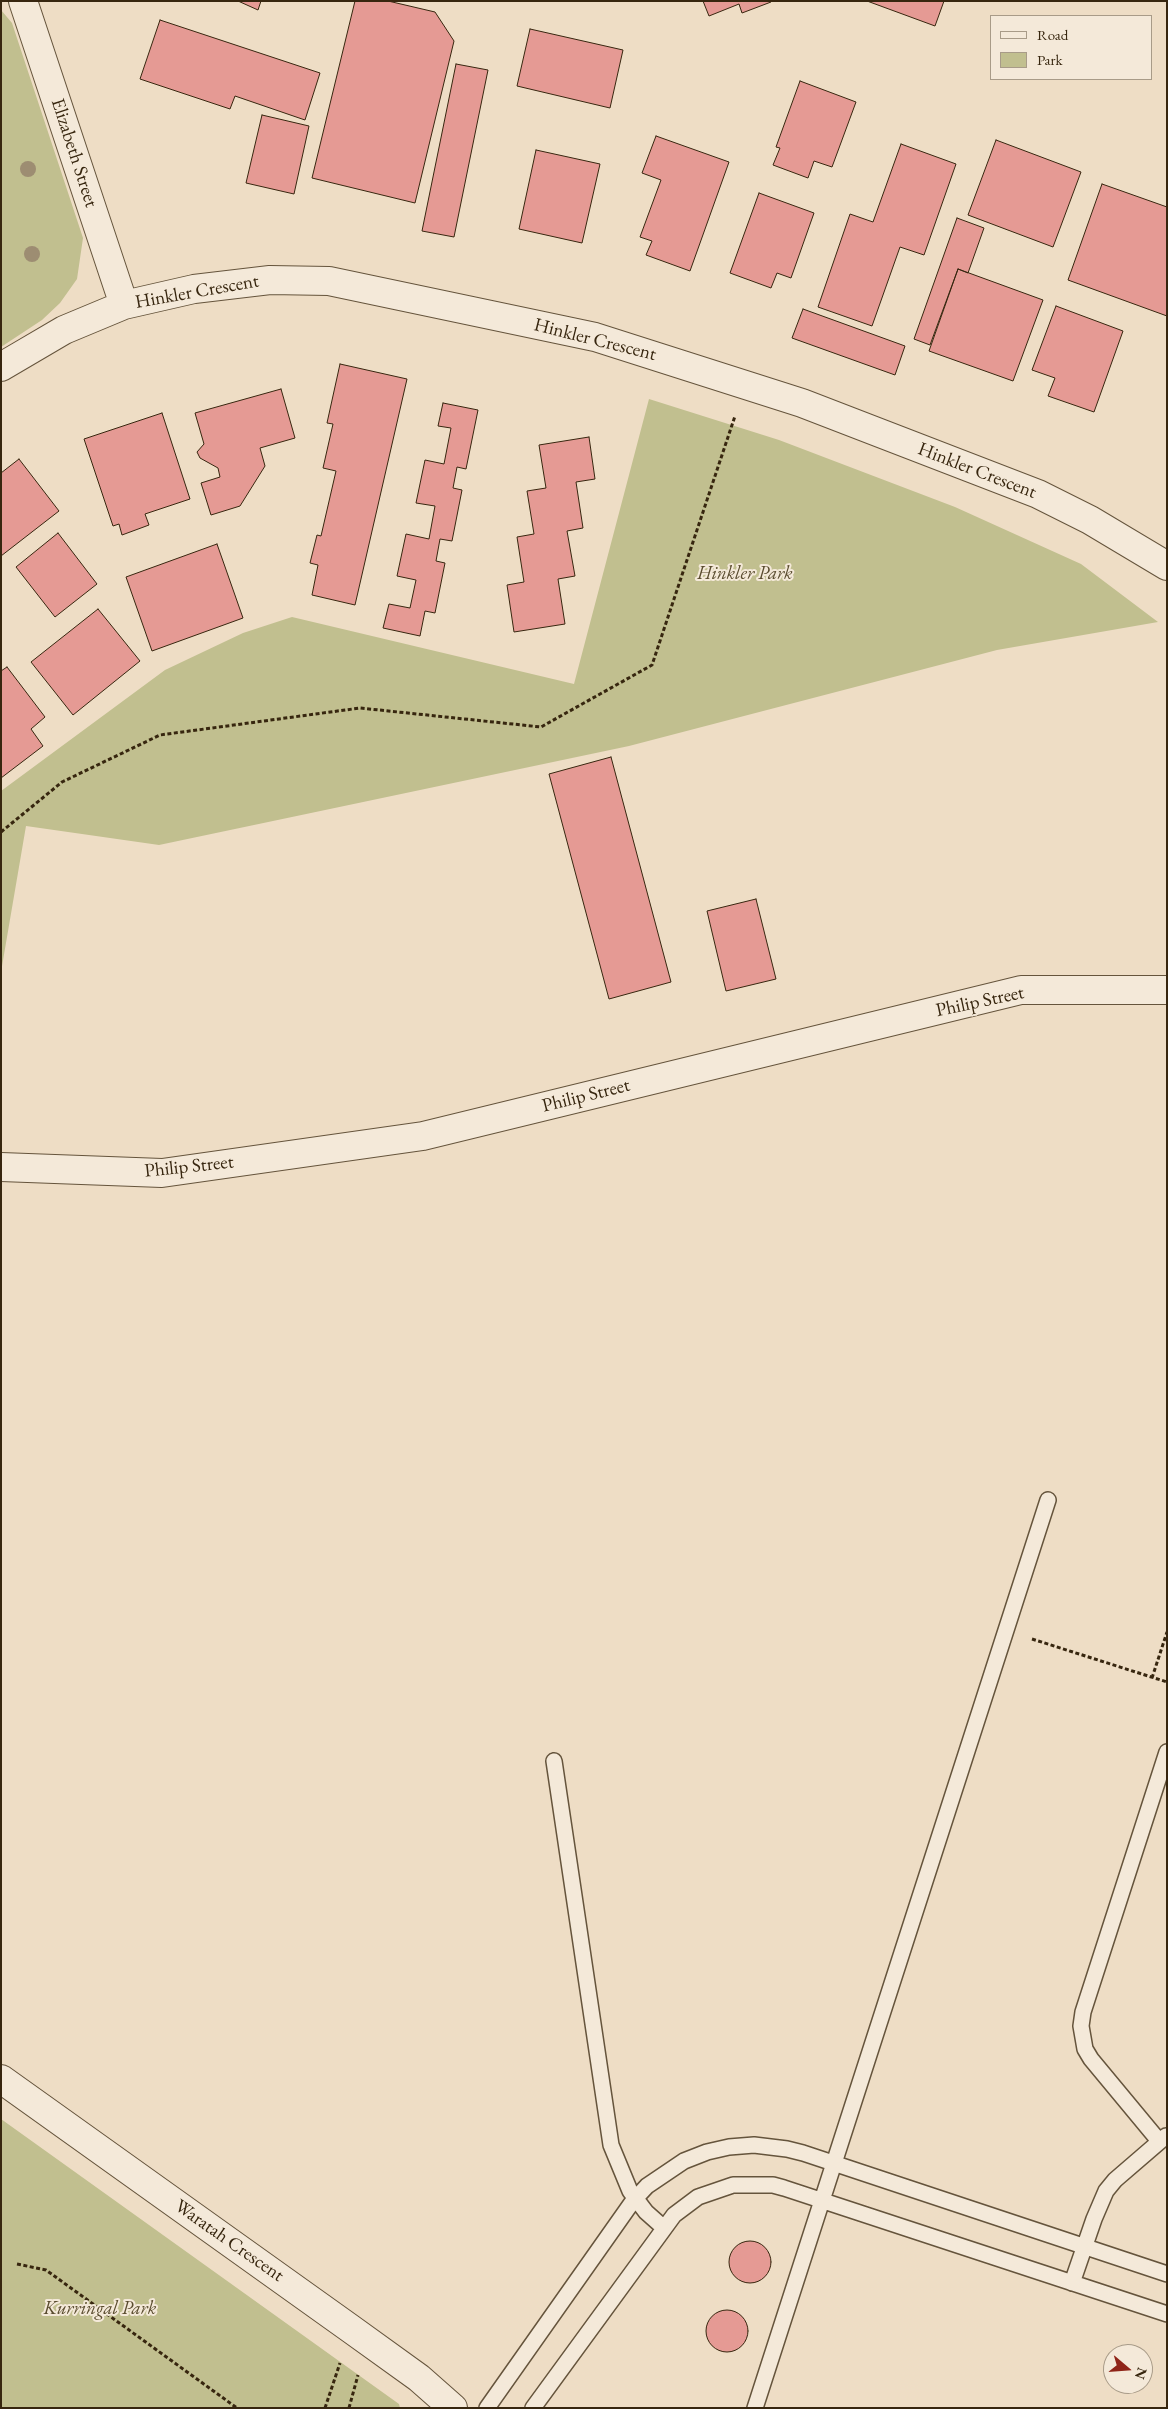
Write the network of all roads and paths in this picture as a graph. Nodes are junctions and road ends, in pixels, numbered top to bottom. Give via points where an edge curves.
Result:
1 (23, 1) edge
2 (124, 305) junction
3 (1, 367) edge
4 (746, 384) junction
5 (1167, 566) edge
6 (1, 832) edge
7 (1167, 990) edge
8 (1, 1167) edge
9 (1048, 1500) dead end
10 (1006, 1631) junction
11 (1167, 1632) edge
12 (1152, 1678) junction
13 (1167, 1682) edge
14 (1167, 1752) edge
15 (554, 1761) dead end
16 (1, 2078) edge
17 (1163, 2138) edge
18 (833, 2163) junction
19 (635, 2199) junction
20 (821, 2200) junction
21 (664, 2228) junction
22 (1085, 2247) junction
23 (17, 2264) dead end
24 (1167, 2274) edge
25 (1072, 2283) junction
26 (1167, 2314) edge
27 (351, 2329) junction
28 (237, 2408) edge
29 (325, 2408) edge
30 (453, 2408) edge
31 (488, 2408) edge
32 (532, 2408) edge
33 (755, 2408) edge

1 - 2 street, Elizabeth Street
2 - 3 street, Hinkler Crescent via 64,330
2 - 4 street, Hinkler Crescent via 194,289 270,280 329,281 596,337
4 - 5 street, Hinkler Crescent via 1038,494 1090,520
4 - 6 path via 652,665 541,727 360,708 160,735 62,782
7 - 8 street, Philip Street via 1021,990 423,1136 162,1173
9 - 10 lane
10 - 12 path
10 - 18 lane
11 - 12 path
12 - 13 path
14 - 17 lane via 1081,2026 1085,2049 1091,2059
15 - 19 lane via 611,2145
16 - 27 street, Waratah Crescent
17 - 22 lane via 1106,2191
18 - 19 lane via 780,2148 729,2147 684,2161 647,2186
18 - 20 lane
18 - 22 lane
19 - 21 lane
19 - 31 lane
20 - 21 lane via 773,2184 733,2185 691,2201
20 - 25 lane
20 - 33 lane
21 - 32 lane
22 - 24 lane
22 - 25 lane
23 - 28 path via 46,2270
25 - 26 lane
27 - 29 path
27 - 30 street, Waratah Crescent via 419,2378

